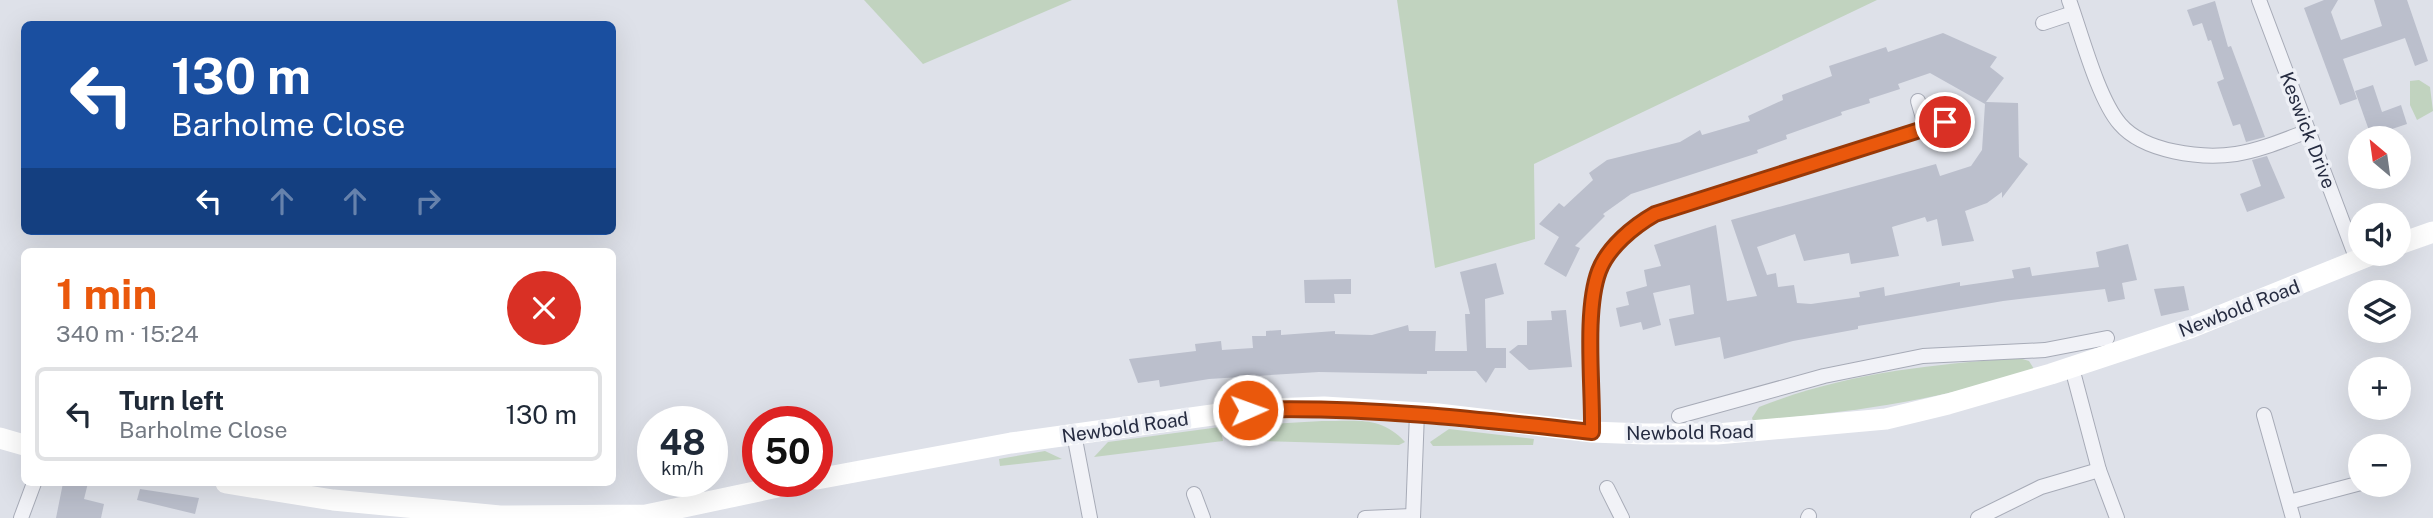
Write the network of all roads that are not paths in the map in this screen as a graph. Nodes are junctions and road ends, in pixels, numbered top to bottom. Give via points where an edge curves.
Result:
1 (2259, 0) edge
2 (2071, 6) edge
3 (2043, 23) dead end
4 (1918, 101) dead end
5 (1945, 122) dead end
6 (1926, 128) junction
7 (2308, 131) junction
8 (2348, 219) edge
9 (2433, 232) edge
10 (2411, 240) edge
11 (2348, 264) edge
12 (2107, 338) dead end
13 (2072, 368) junction
14 (1417, 413) junction
15 (2264, 415) dead end
16 (1678, 416) dead end
17 (1592, 432) junction
18 (1074, 434) junction
19 (0, 438) edge
20 (21, 444) edge
21 (2099, 470) junction
22 (833, 476) edge
23 (33, 486) edge
24 (245, 486) edge
25 (2348, 486) edge
26 (1607, 488) dead end
27 (1194, 494) dead end
28 (742, 495) edge
29 (2289, 502) junction
30 (1413, 517) edge
31 (20, 518) edge
32 (1090, 518) edge
33 (1203, 518) edge
34 (1365, 518) edge
35 (1622, 518) edge
36 (1978, 518) edge
37 (2117, 518) edge
38 (2293, 518) edge

1 - 7 street, Keswick Drive
2 - 3 street
2 - 7 street via 2103,94 2118,122 2133,137 2199,154 2234,154
4 - 6 street
5 - 6 street
6 - 17 street via 1641,222 1616,245 1600,270 1593,299
7 - 8 street, Keswick Drive
9 - 10 main road
11 - 13 main road, Newbold Road via 2190,328
12 - 16 street, Newbold Road via 2045,349 1923,356 1824,376
13 - 17 main road, Newbold Road via 1886,419 1717,433
13 - 21 street
14 - 17 main road, Newbold Road
14 - 18 main road, Newbold Road via 1324,407 1248,410
14 - 30 street
15 - 29 street
18 - 22 main road, Newbold Road
18 - 32 street
19 - 20 main road
21 - 36 street via 2041,487
21 - 37 street
23 - 31 street
24 - 28 main road via 333,500 514,516 646,515
25 - 29 street
26 - 35 street
27 - 33 street
29 - 38 street
30 - 34 street

